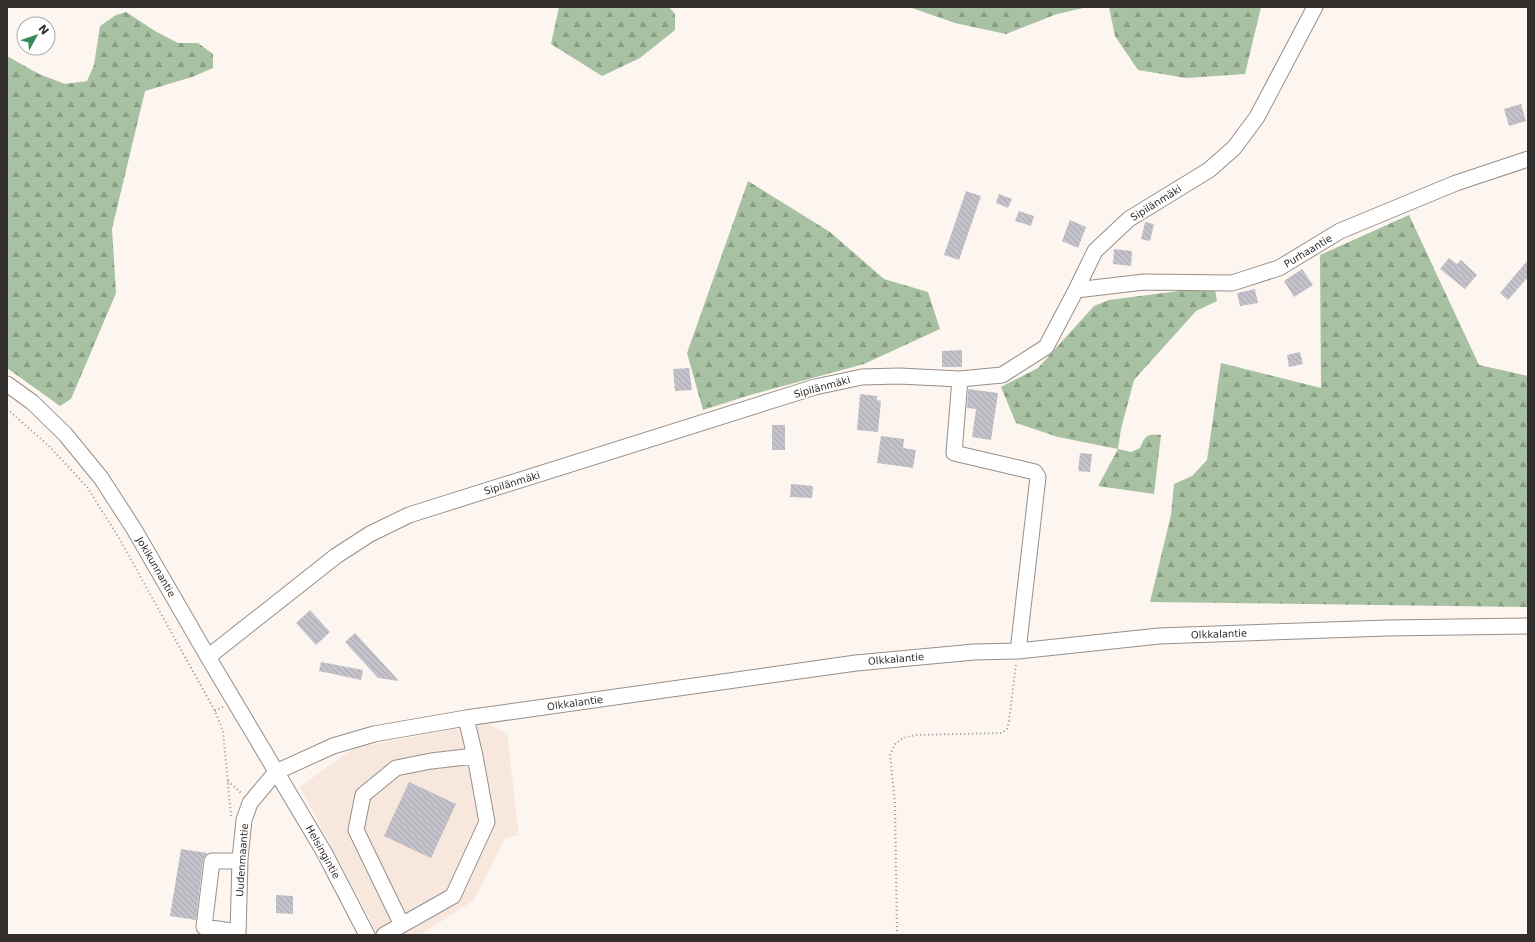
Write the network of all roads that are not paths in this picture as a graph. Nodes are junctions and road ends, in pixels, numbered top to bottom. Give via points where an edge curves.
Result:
1 (1315, 7) edge
2 (1528, 159) edge
3 (1076, 290) junction
4 (960, 379) junction
5 (7, 384) edge
6 (1528, 626) edge
7 (1018, 651) junction
8 (208, 657) junction
9 (466, 718) junction
10 (475, 756) junction
11 (276, 772) junction
12 (240, 861) junction
13 (402, 925) junction
14 (238, 934) edge
15 (367, 935) edge
16 (384, 935) edge

1 - 3 street, Sipilänmäki via 1257,117 1234,148 1209,170 1129,219 1095,251
2 - 3 street, Purhaantie via 1456,183 1340,231 1279,268 1232,283 1144,282
3 - 4 street, Sipilänmäki via 1046,347 1002,375
4 - 7 street via 954,453 1035,472 1038,477
4 - 8 street, Sipilänmäki via 862,377 815,388 409,516 370,534 336,556
5 - 8 street, Jokikunnantie via 32,402 65,434 101,478 134,529
6 - 7 street, Olkkalantie via 1159,636
7 - 9 street, Olkkalantie via 974,652 856,663
8 - 11 street, Jokikunnantie
9 - 10 street
9 - 11 street, Olkkalantie via 374,734 333,746
10 - 13 street via 487,822 453,896
10 - 13 street via 396,768 363,795 356,830
11 - 12 street, Uudenmaantie via 250,803 244,820
11 - 15 street, Helsingintie via 324,852
12 - 14 street, Uudenmaantie
12 - 14 street via 212,861 204,927
13 - 16 street

